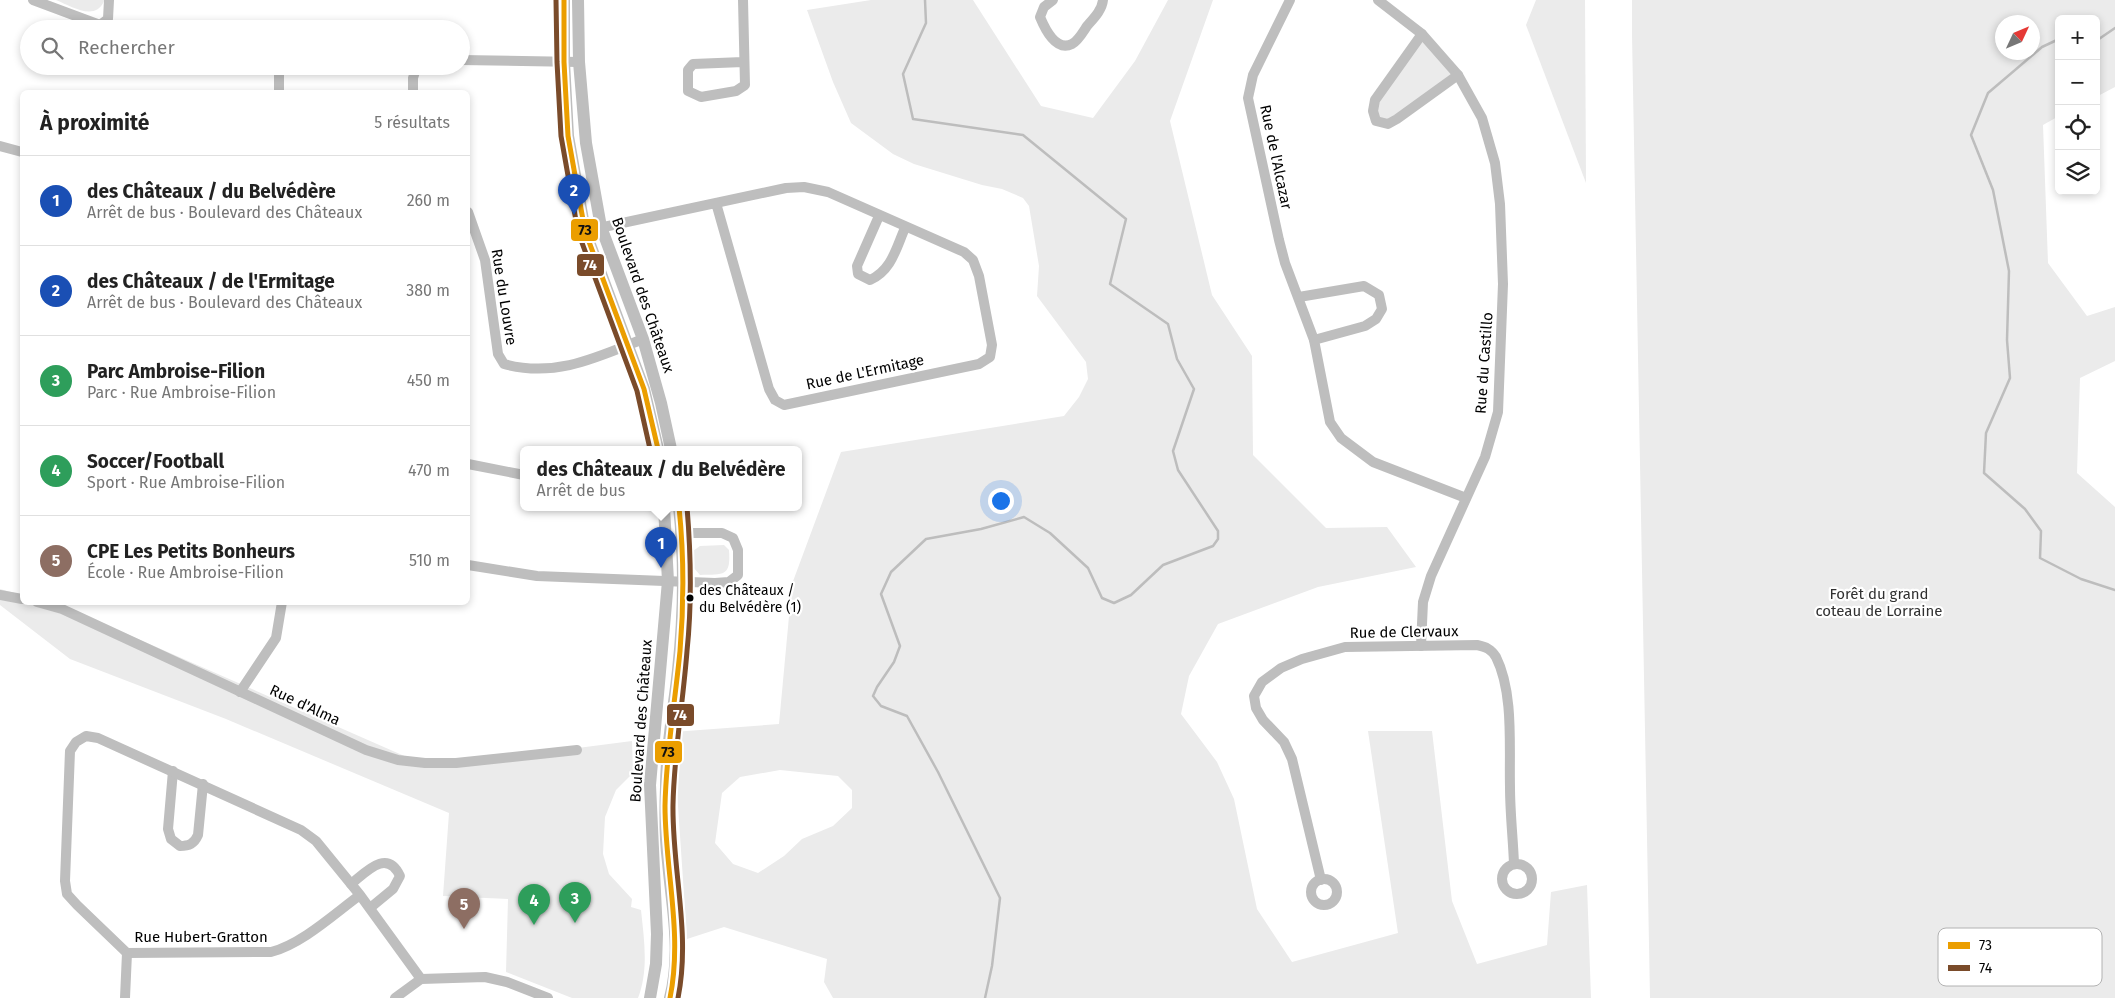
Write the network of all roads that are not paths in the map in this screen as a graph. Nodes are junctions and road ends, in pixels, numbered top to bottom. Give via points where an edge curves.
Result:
1 (34, 0) edge
2 (109, 0) edge
3 (564, 0) edge
4 (578, 0) edge
5 (742, 0) edge
6 (1053, 0) edge
7 (1103, 0) edge
8 (1290, 0) edge
9 (1378, 0) edge
10 (87, 20) edge
11 (107, 20) edge
12 (1422, 34) junction
13 (470, 60) edge
14 (564, 62) junction
15 (578, 62) junction
16 (744, 62) junction
17 (279, 75) edge
18 (414, 75) edge
19 (1458, 75) junction
20 (279, 90) edge
21 (413, 90) edge
22 (0, 146) edge
23 (20, 151) edge
24 (716, 203) junction
25 (878, 216) junction
26 (470, 218) edge
27 (601, 227) junction
28 (905, 228) junction
29 (585, 231) junction
30 (1299, 297) junction
31 (643, 339) junction
32 (1314, 340) junction
33 (628, 345) junction
34 (657, 446) edge
35 (671, 446) edge
36 (470, 464) edge
37 (520, 474) edge
38 (1466, 498) junction
39 (664, 511) edge
40 (679, 511) edge
41 (682, 533) junction
42 (470, 564) edge
43 (668, 581) junction
44 (684, 582) junction
45 (0, 595) edge
46 (20, 599) edge
47 (282, 605) edge
48 (65, 606) edge
49 (1420, 646) junction
50 (240, 692) junction
51 (578, 750) dead end
52 (173, 771) junction
53 (203, 784) junction
54 (1514, 864) dead end
55 (1321, 880) dead end
56 (351, 884) junction
57 (360, 894) junction
58 (370, 908) junction
59 (127, 953) junction
60 (421, 979) junction
61 (126, 998) edge
62 (395, 998) edge
63 (548, 998) edge
64 (650, 998) edge
65 (670, 998) edge

1 - 10 street
2 - 11 street
3 - 14 street, Boulevard des Châteaux
4 - 15 street, Boulevard des Châteaux
5 - 16 street
6 - 7 street via 1044,7 1040,17 1052,38 1065,46 1076,41 1100,10
8 - 30 street, Rue de l'Alcazar via 1253,75 1248,98 1285,263
9 - 12 street, Rue du Castillo
12 - 19 street, Rue du Castillo
12 - 19 street via 1375,100 1373,111 1376,121 1388,124 1397,119
13 - 14 street
14 - 15 street
14 - 29 street, Boulevard des Châteaux via 568,136
15 - 27 street, Boulevard des Châteaux via 586,143
16 - 16 street via 693,64 688,70 688,91 701,97 736,92 745,85
17 - 20 street
18 - 21 street
19 - 38 street, Rue du Castillo via 1482,118 1495,163 1503,284 1498,412 1486,457
22 - 23 street
24 - 25 street, Rue de L'Ermitage via 804,187 828,192
24 - 27 street, Rue de L'Ermitage
24 - 28 street, Rue de L'Ermitage via 769,389 775,400 784,405 979,364 990,357 992,345 973,260 964,252
25 - 28 street, Rue de L'Ermitage
25 - 28 street via 857,266 858,274 870,280 888,266
26 - 33 street, Rue du Louvre via 485,260 498,354 504,364 549,370 581,363
27 - 29 street, Rue de L'Ermitage
27 - 31 street, Boulevard des Châteaux
29 - 33 street, Boulevard des Châteaux
30 - 32 street, Rue de l'Alcazar
30 - 32 street via 1364,286 1379,295 1382,309 1376,319 1365,326
31 - 33 street, Rue du Louvre
31 - 35 street, Boulevard des Châteaux
32 - 38 street, Rue de l'Alcazar via 1330,422 1341,438 1372,462
33 - 34 street, Boulevard des Châteaux via 644,389
36 - 37 street
38 - 49 street, Rue du Castillo via 1431,576 1423,602
39 - 43 street, Boulevard des Châteaux
40 - 41 street, Boulevard des Châteaux
41 - 44 street, Boulevard des Châteaux
41 - 44 street via 722,533 733,538 738,550 738,575 729,582
42 - 43 street via 538,576
43 - 44 street
43 - 64 street, Boulevard des Châteaux via 650,785 657,934
44 - 65 street, Boulevard des Châteaux via 666,787 667,861 677,961
45 - 46 street
47 - 50 street via 276,638
48 - 50 street, Rue d'Alma
49 - 54 street, Rue de Clervaux via 1478,645 1488,647 1495,656 1508,704
49 - 55 street, Rue de Clervaux via 1345,648 1302,659 1281,668 1262,682 1254,696 1263,720 1284,742 1292,759
50 - 51 street, Rue d'Alma via 366,750 398,760 456,763
52 - 53 street, Rue Hubert-Gratton
52 - 53 street via 168,829 180,846 188,846 198,835
52 - 59 street, Rue Hubert-Gratton via 92,737 86,736 76,742 70,751 64,881 67,894
53 - 56 street, Rue Hubert-Gratton via 301,830 316,841
56 - 57 street, Rue Hubert-Gratton
56 - 58 street via 377,864 390,864 397,869 398,882
57 - 58 street, Rue Hubert-Gratton
57 - 59 street, Rue Hubert-Gratton via 284,949 271,952
58 - 60 street, Rue Hubert-Gratton
59 - 61 street
60 - 62 street
60 - 63 street via 485,977

